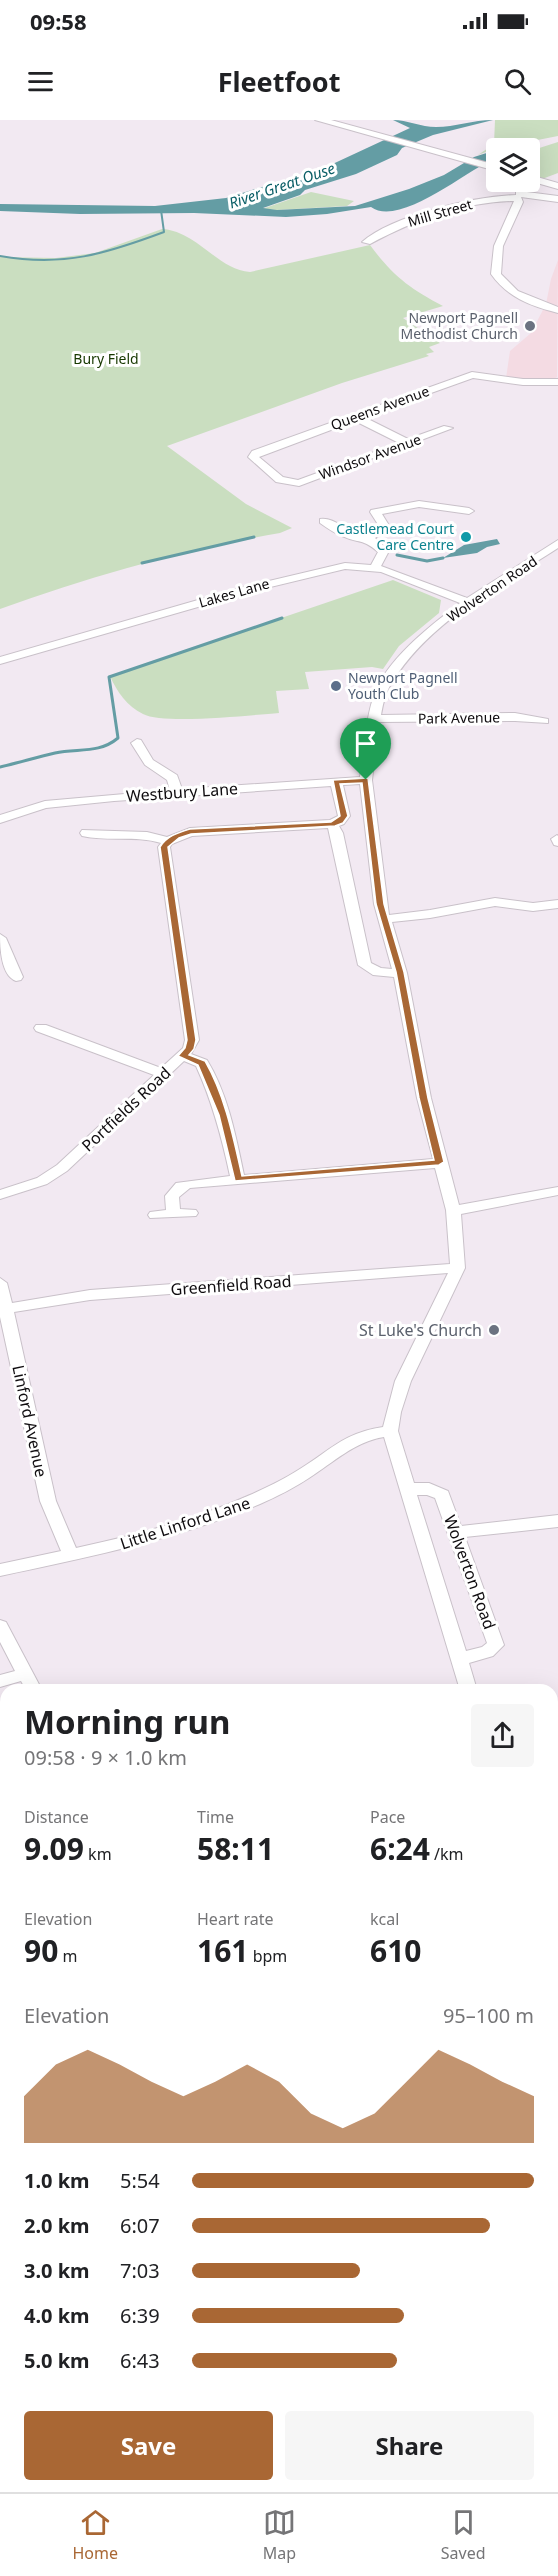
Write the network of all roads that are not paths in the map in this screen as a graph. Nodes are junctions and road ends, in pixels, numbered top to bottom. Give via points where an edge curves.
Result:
1 (320, 120) edge
2 (486, 165) edge
3 (540, 181) edge
4 (545, 182) junction
5 (558, 186) edge
6 (518, 196) junction
7 (558, 199) edge
8 (367, 242) dead end
9 (558, 310) edge
10 (558, 382) edge
11 (356, 417) junction
12 (448, 428) dead end
13 (407, 443) junction
14 (290, 483) joint
15 (468, 511) dead end
16 (324, 521) dead end
17 (366, 536) junction
18 (558, 543) edge
19 (375, 567) junction
20 (468, 602) junction
21 (0, 661) edge
22 (374, 718) junction
23 (544, 721) dead end
24 (137, 743) dead end
25 (366, 780) junction
26 (336, 782) junction
27 (177, 792) junction
28 (0, 819) edge
29 (332, 824) junction
30 (86, 833) dead end
31 (168, 841) junction
32 (558, 904) edge
33 (384, 919) junction
34 (0, 938) edge
35 (400, 972) junction
36 (16, 976) dead end
37 (40, 1028) dead end
38 (183, 1056) junction
39 (164, 1074) junction
40 (439, 1162) junction
41 (238, 1179) junction
42 (558, 1191) edge
43 (0, 1195) edge
44 (453, 1210) junction
45 (192, 1213) dead end
46 (173, 1214) junction
47 (155, 1215) dead end
48 (458, 1268) junction
49 (0, 1283) edge
50 (6, 1309) junction
51 (390, 1431) junction
52 (407, 1489) junction
53 (558, 1521) edge
54 (456, 1532) junction
55 (71, 1556) junction
56 (0, 1570) edge
57 (0, 1626) edge
58 (459, 1659) junction
59 (25, 1674) junction
60 (0, 1681) edge
61 (31, 1684) edge
62 (467, 1684) edge

1 - 2 main road
3 - 4 main road
4 - 5 main road
4 - 6 street
6 - 7 street
6 - 8 street, Mill Street via 461,206 399,225
6 - 9 street via 519,202 499,242 495,274 522,298
10 - 11 street, Queens Avenue via 472,375
11 - 13 street
11 - 14 street, Queens Avenue via 256,453 254,460
12 - 13 street, Windsor Avenue
13 - 14 street, Windsor Avenue
15 - 17 street via 419,504 375,512 385,527
16 - 17 street via 346,536
17 - 19 street via 384,551
18 - 20 street, Wolverton Road
19 - 20 street, Lakes Lane
19 - 21 street, Lakes Lane via 345,566 290,578
20 - 22 street, Wolverton Road via 405,657 387,680
22 - 23 street, Park Avenue via 515,717
22 - 25 street, Wolverton Road
24 - 27 street via 149,762 173,778
25 - 26 street, Westbury Lane
25 - 33 street, Wolverton Road
26 - 27 street, Westbury Lane
26 - 29 street via 344,816
27 - 28 street, Westbury Lane via 45,805
29 - 31 street via 190,832
29 - 35 street via 365,965 378,972
30 - 31 street via 103,837 143,834
31 - 38 street, Portfields Road via 164,847 192,1040
32 - 33 street via 532,907 495,902
33 - 35 street, Wolverton Road
34 - 36 street
35 - 40 street, Wolverton Road
37 - 39 street
38 - 39 street, Portfields Road
38 - 41 street via 202,1063 207,1074 224,1115
39 - 43 street, Portfields Road via 62,1168 42,1181
40 - 41 street
40 - 44 street, Wolverton Road
41 - 46 street via 181,1186 172,1196
42 - 44 street
44 - 48 street, Wolverton Road
45 - 46 street
46 - 47 street
48 - 50 street, Greenfield Road via 90,1295
48 - 51 street, Wolverton Road via 404,1381
49 - 50 street, Linford Avenue
50 - 55 street, Linford Avenue via 48,1501
51 - 52 street, Wolverton Road
51 - 55 street, Little Linford Lane via 349,1442 301,1476 190,1525
52 - 54 street, Wolverton Road via 429,1489 442,1495
52 - 58 street, Wolverton Road
53 - 54 street
54 - 58 street, Wolverton Road via 496,1645 487,1652
55 - 56 street, Little Linford Lane
57 - 59 street
58 - 62 street, Wolverton Road
59 - 60 street
59 - 61 street

